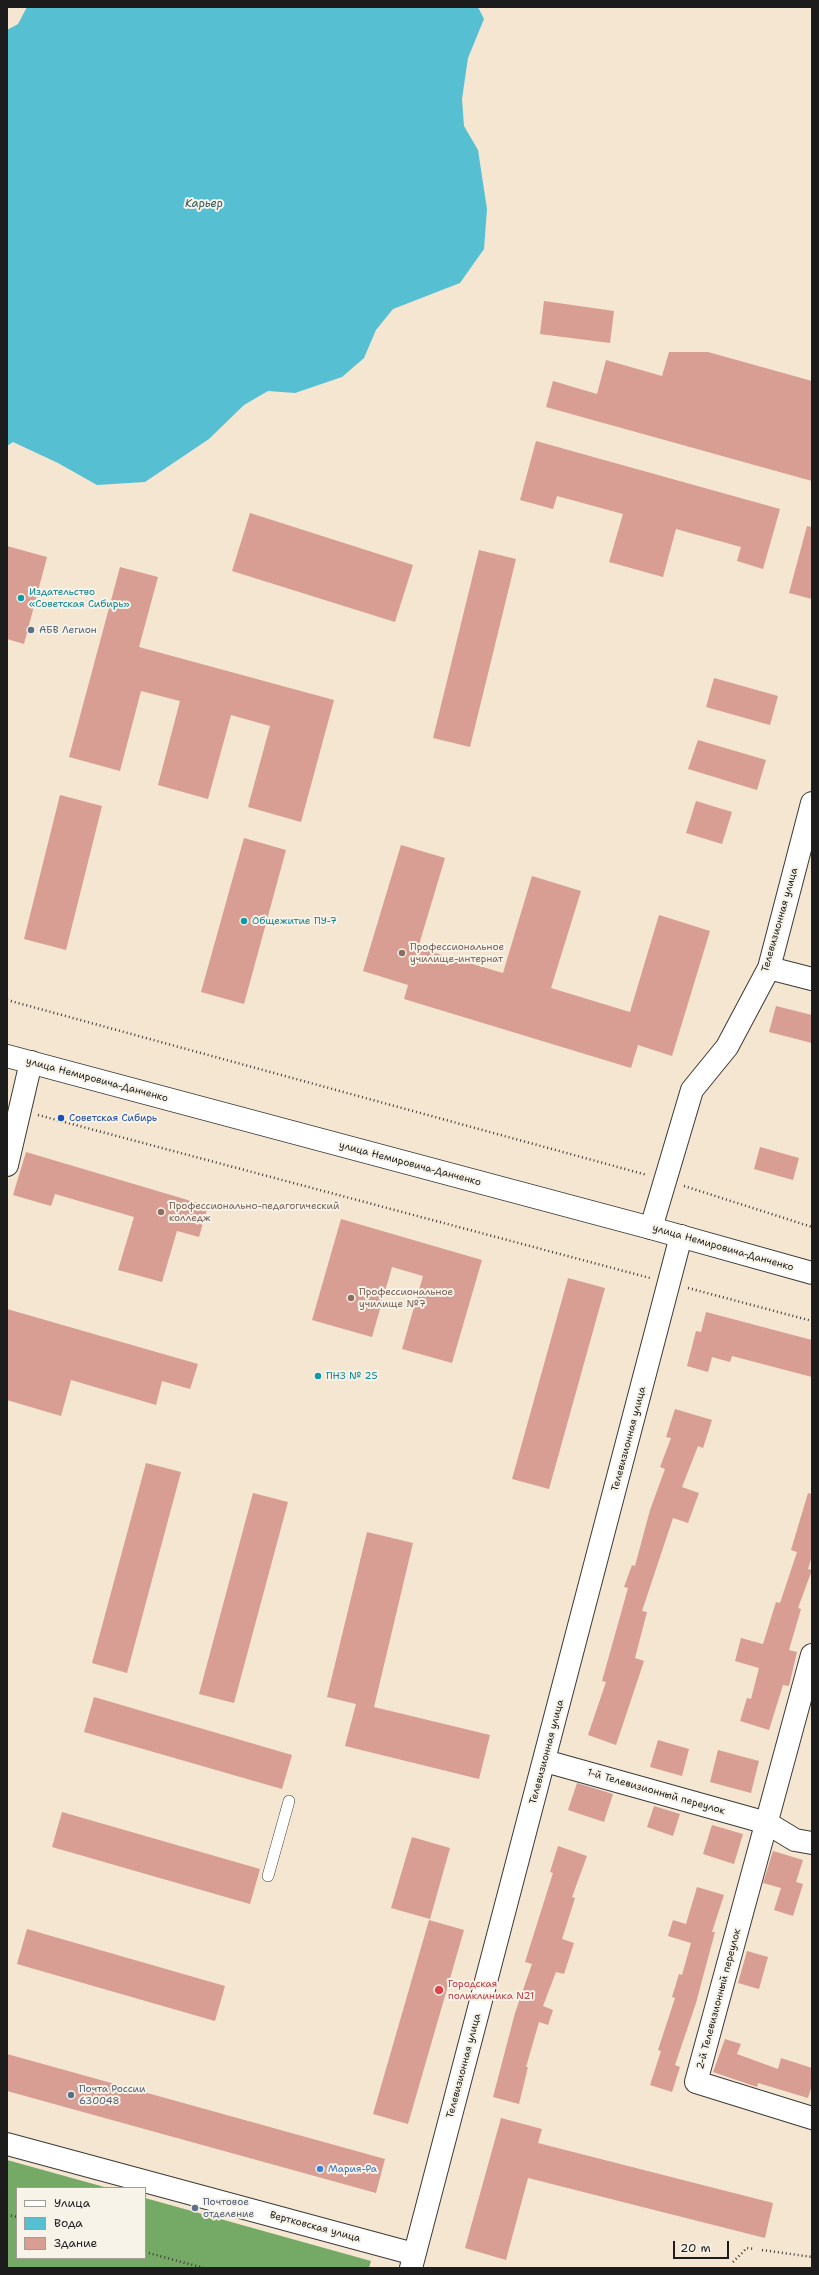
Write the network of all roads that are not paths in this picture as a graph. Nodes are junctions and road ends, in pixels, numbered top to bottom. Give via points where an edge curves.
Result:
1 (812, 803) edge
2 (769, 968) junction
3 (812, 979) edge
4 (7, 1056) edge
5 (31, 1062) junction
6 (7, 1165) edge
7 (651, 1228) junction
8 (681, 1236) junction
9 (812, 1273) edge
10 (812, 1655) edge
11 (545, 1761) junction
12 (289, 1801) dead end
13 (767, 1823) junction
14 (812, 1843) edge
15 (268, 1876) dead end
16 (812, 2118) edge
17 (7, 2144) edge
18 (412, 2261) edge

1 - 2 street, Телевизионная улица
2 - 3 street
2 - 7 street, Телевизионная улица via 727,1047 692,1090
4 - 5 street, улица Немировича-Данченко
5 - 6 street
5 - 7 street, улица Немировича-Данченко
7 - 8 street, улица Немировича-Данченко
8 - 9 street, улица Немировича-Данченко
8 - 11 street, Телевизионная улица
10 - 13 street
11 - 13 street, 1-й Телевизионный переулок
11 - 18 street, Телевизионная улица
12 - 15 lane
13 - 14 street, 1-й Телевизионный переулок via 795,1840
13 - 16 street, 2-й Телевизионный переулок via 696,2082
17 - 18 street, Вертковская улица

